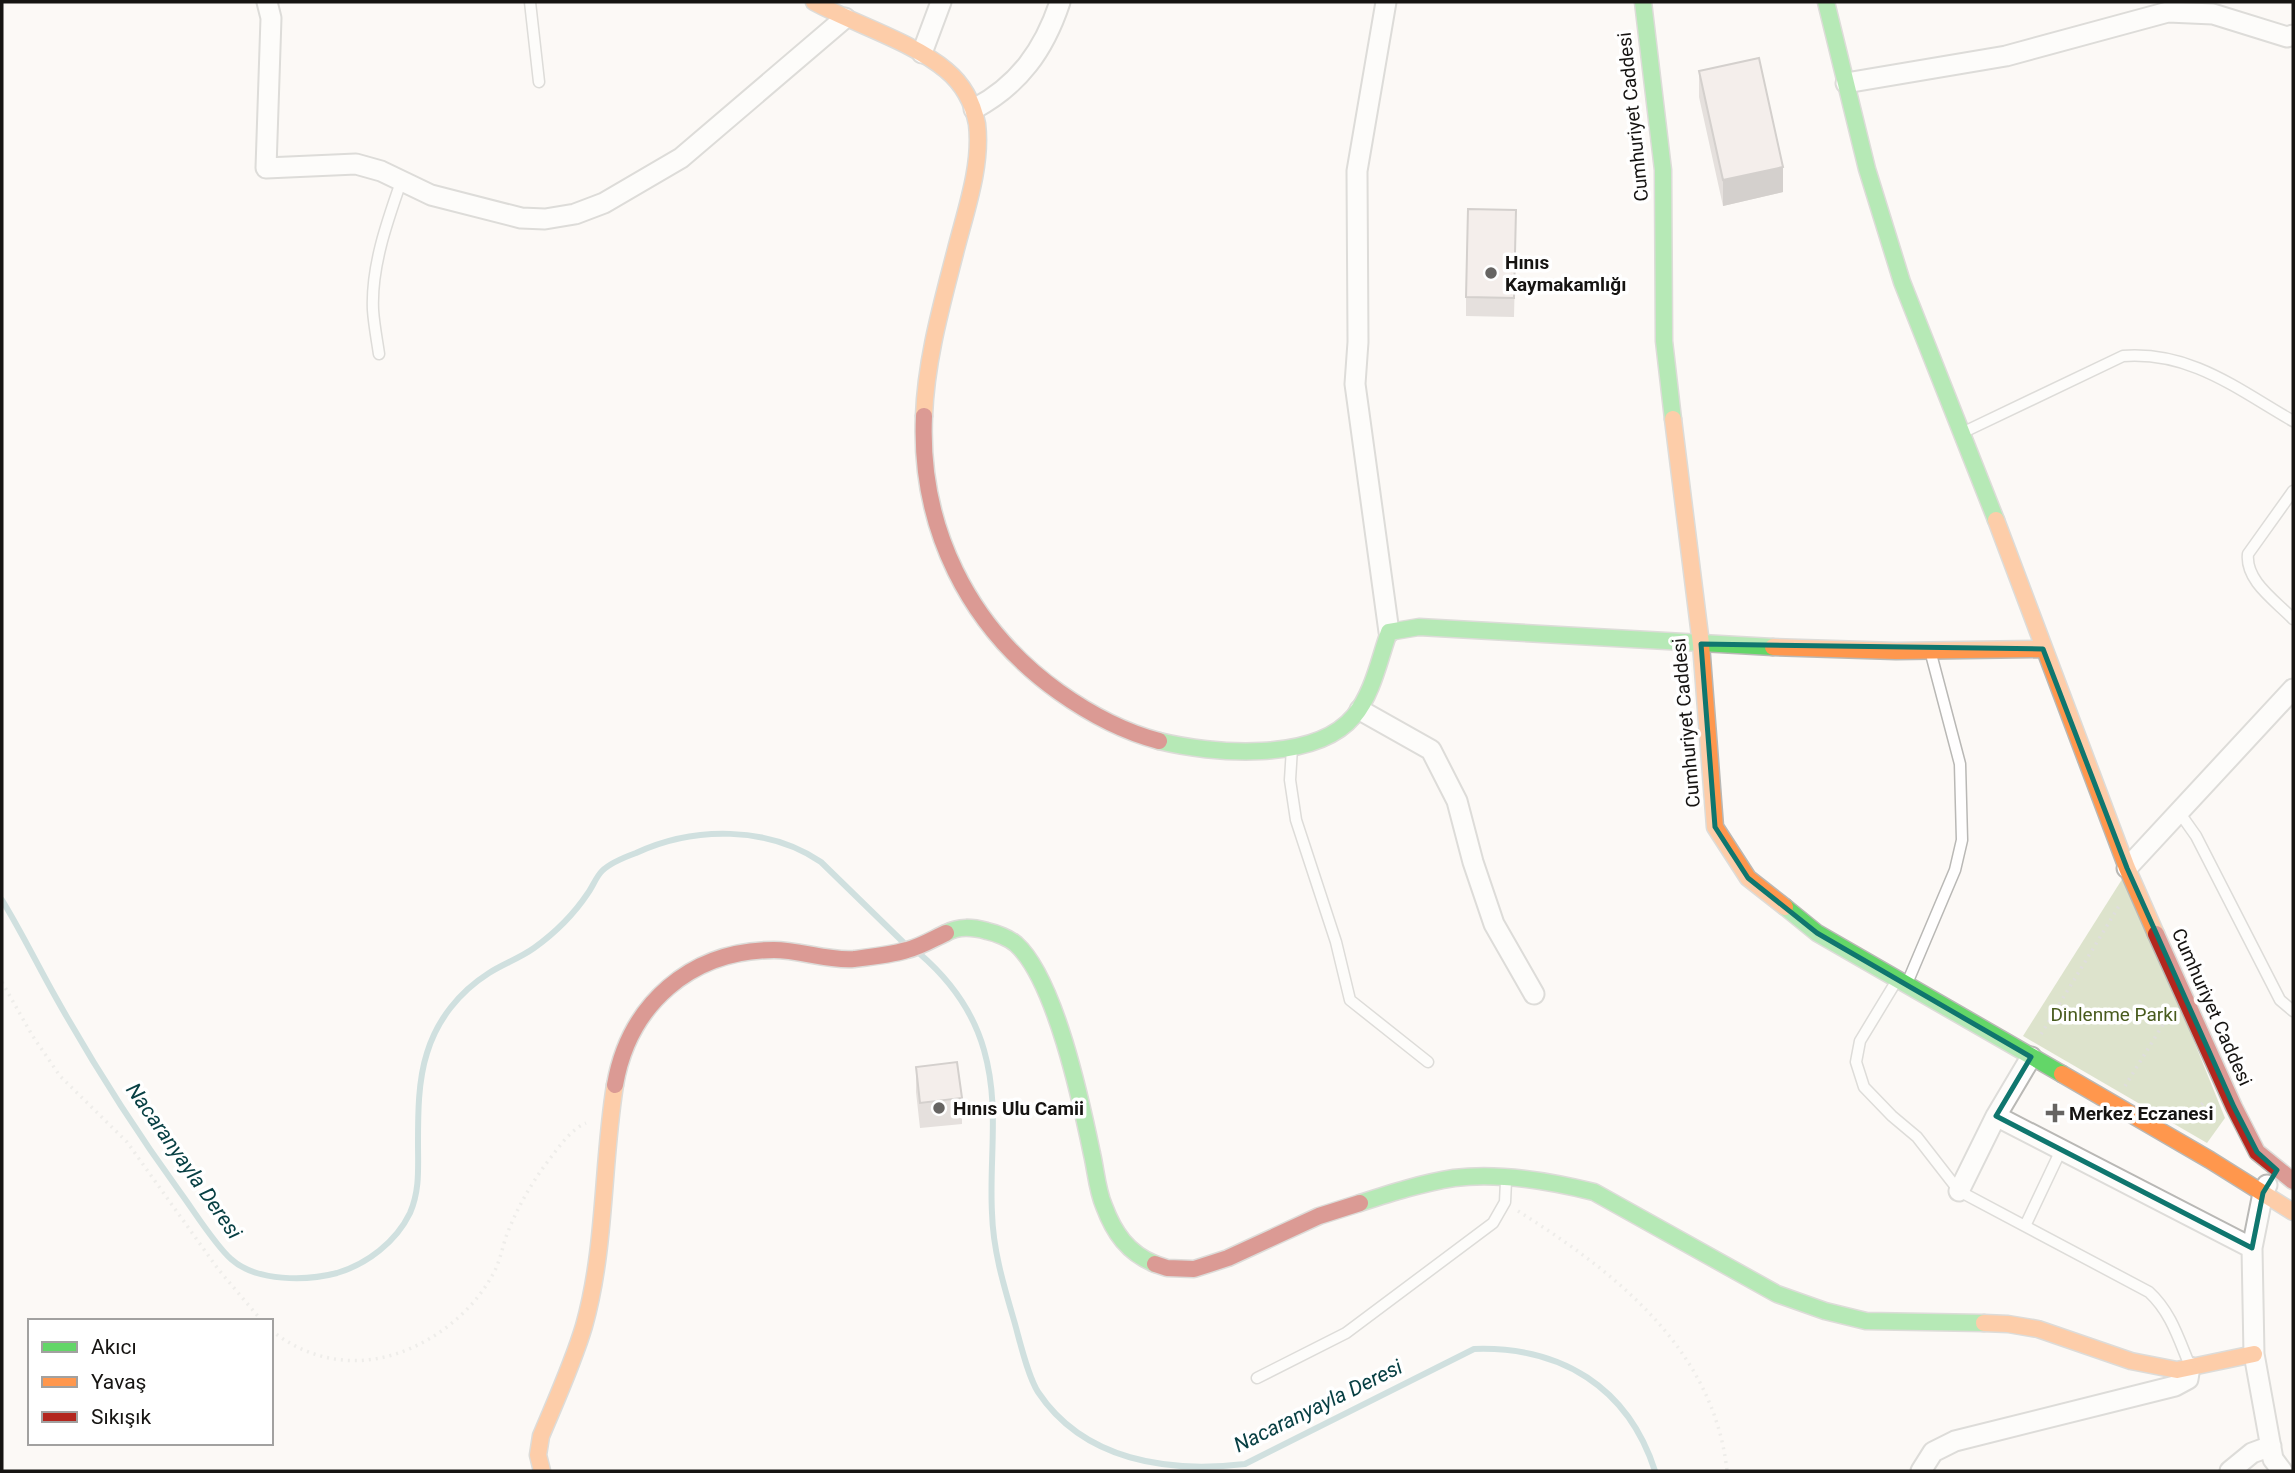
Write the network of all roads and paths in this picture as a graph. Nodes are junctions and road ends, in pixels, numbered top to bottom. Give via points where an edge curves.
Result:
1 (267, 2) edge
2 (530, 2) edge
3 (814, 2) edge
4 (941, 2) edge
5 (1060, 2) edge
6 (1386, 2) edge
7 (1643, 2) edge
8 (1826, 2) edge
9 (845, 19) junction
10 (2293, 35) edge
11 (922, 53) junction
12 (539, 82) dead end
13 (1846, 83) junction
14 (974, 109) junction
15 (401, 182) junction
16 (379, 354) dead end
17 (2293, 421) edge
18 (1963, 432) junction
19 (2293, 491) edge
20 (2293, 619) edge
21 (1389, 632) junction
22 (1701, 644) junction
23 (2043, 649) junction
24 (1930, 651) junction
25 (2293, 689) edge
26 (1360, 710) junction
27 (1292, 748) junction
28 (2179, 812) junction
29 (2127, 868) junction
30 (2124, 898) dead end
31 (2, 982) edge
32 (1902, 982) junction
33 (1534, 994) dead end
34 (2174, 1007) dead end
35 (2293, 1011) edge
36 (2051, 1041) dead end
37 (2031, 1057) junction
38 (1428, 1062) dead end
39 (2134, 1093) dead end
40 (2209, 1096) dead end
41 (1996, 1116) junction
42 (2176, 1116) dead end
43 (610, 1119) junction
44 (2061, 1150) junction
45 (2285, 1176) edge
46 (1506, 1178) junction
47 (1959, 1191) junction
48 (2263, 1193) junction
49 (1505, 1202) junction
50 (2293, 1212) edge
51 (2025, 1226) junction
52 (2252, 1248) junction
53 (260, 1319) edge
54 (273, 1331) edge
55 (2254, 1354) junction
56 (2190, 1367) junction
57 (1257, 1378) dead end
58 (2271, 1446) junction
59 (542, 1471) edge
60 (1727, 1471) edge
61 (1921, 1471) edge
62 (2230, 1471) edge
63 (2282, 1471) edge

1 - 15 street via 271,18 266,168 356,164
2 - 12 lane
3 - 9 street
4 - 11 street
5 - 14 street via 1027,68 1003,91
6 - 21 street via 1357,172 1354,384
7 - 22 street, Cumhuriyet Caddesi via 1663,170 1664,341
8 - 13 street, Cumhuriyet Caddesi
9 - 11 street
9 - 15 street via 681,158 575,215 521,218 431,195
10 - 13 street via 2213,14 2168,12 2006,56
11 - 14 street via 944,66
13 - 18 street, Cumhuriyet Caddesi via 1890,245
14 - 27 street via 979,133 968,203 937,326 923,429 933,513 947,558 967,599 1030,671 1114,726 1209,749 1258,752
15 - 16 lane via 375,280 373,309
17 - 18 lane via 2200,368 2141,354 2123,356
18 - 23 street, Cumhuriyet Caddesi
19 - 20 lane via 2254,544 2247,562 2256,581
21 - 22 street via 1419,627
21 - 26 street
22 - 24 street
22 - 32 street, Cumhuriyet Caddesi via 1715,827 1748,878 1817,933
23 - 24 street
23 - 29 street, Cumhuriyet Caddesi
24 - 32 lane via 1960,764 1962,839 1955,870
25 - 28 street
26 - 27 street via 1320,739
26 - 33 street via 1431,750 1457,802 1494,924
27 - 38 lane via 1290,780 1296,820 1350,1000
28 - 29 street
28 - 35 lane via 2196,836 2280,1000
29 - 45 street, Cumhuriyet Caddesi via 2257,1152
30 - 36 path via 2040,1034
31 - 53 path via 60,1076 127,1142 218,1269
32 - 37 street, Cumhuriyet Caddesi
32 - 47 lane via 1860,1041 1857,1071 1864,1087 1917,1137
34 - 39 path via 2124,1087
37 - 41 street
37 - 48 street, Cumhuriyet Caddesi
40 - 42 path via 2186,1121
41 - 44 street
41 - 47 street
43 - 46 street via 620,1062 638,1024 658,995 686,972 747,951 851,959 908,950 956,928 976,928 1015,943 1045,989 1083,1111 1103,1205 1132,1253 1152,1263 1194,1269 1319,1216 1396,1191 1456,1178
43 - 54 path via 595,1118 578,1126 558,1148 527,1192 483,1290 438,1333 387,1357 347,1361 310,1353
43 - 59 street via 592,1288 584,1325 541,1436 538,1455
44 - 51 lane
44 - 52 street
45 - 48 street
46 - 49 lane
46 - 56 street via 1594,1192 1777,1294 1825,1311 1866,1321 2038,1328 2153,1366
47 - 51 lane
48 - 50 street, Cumhuriyet Caddesi
48 - 52 street
49 - 57 lane via 1493,1223 1346,1333
49 - 60 path via 1611,1276 1662,1325 1705,1392 1721,1435
51 - 56 lane via 2149,1292 2170,1317
52 - 55 street
55 - 56 street
55 - 58 street
56 - 61 street via 2188,1379 2175,1386 1955,1441 1933,1452
58 - 62 street via 2252,1453
58 - 63 street

